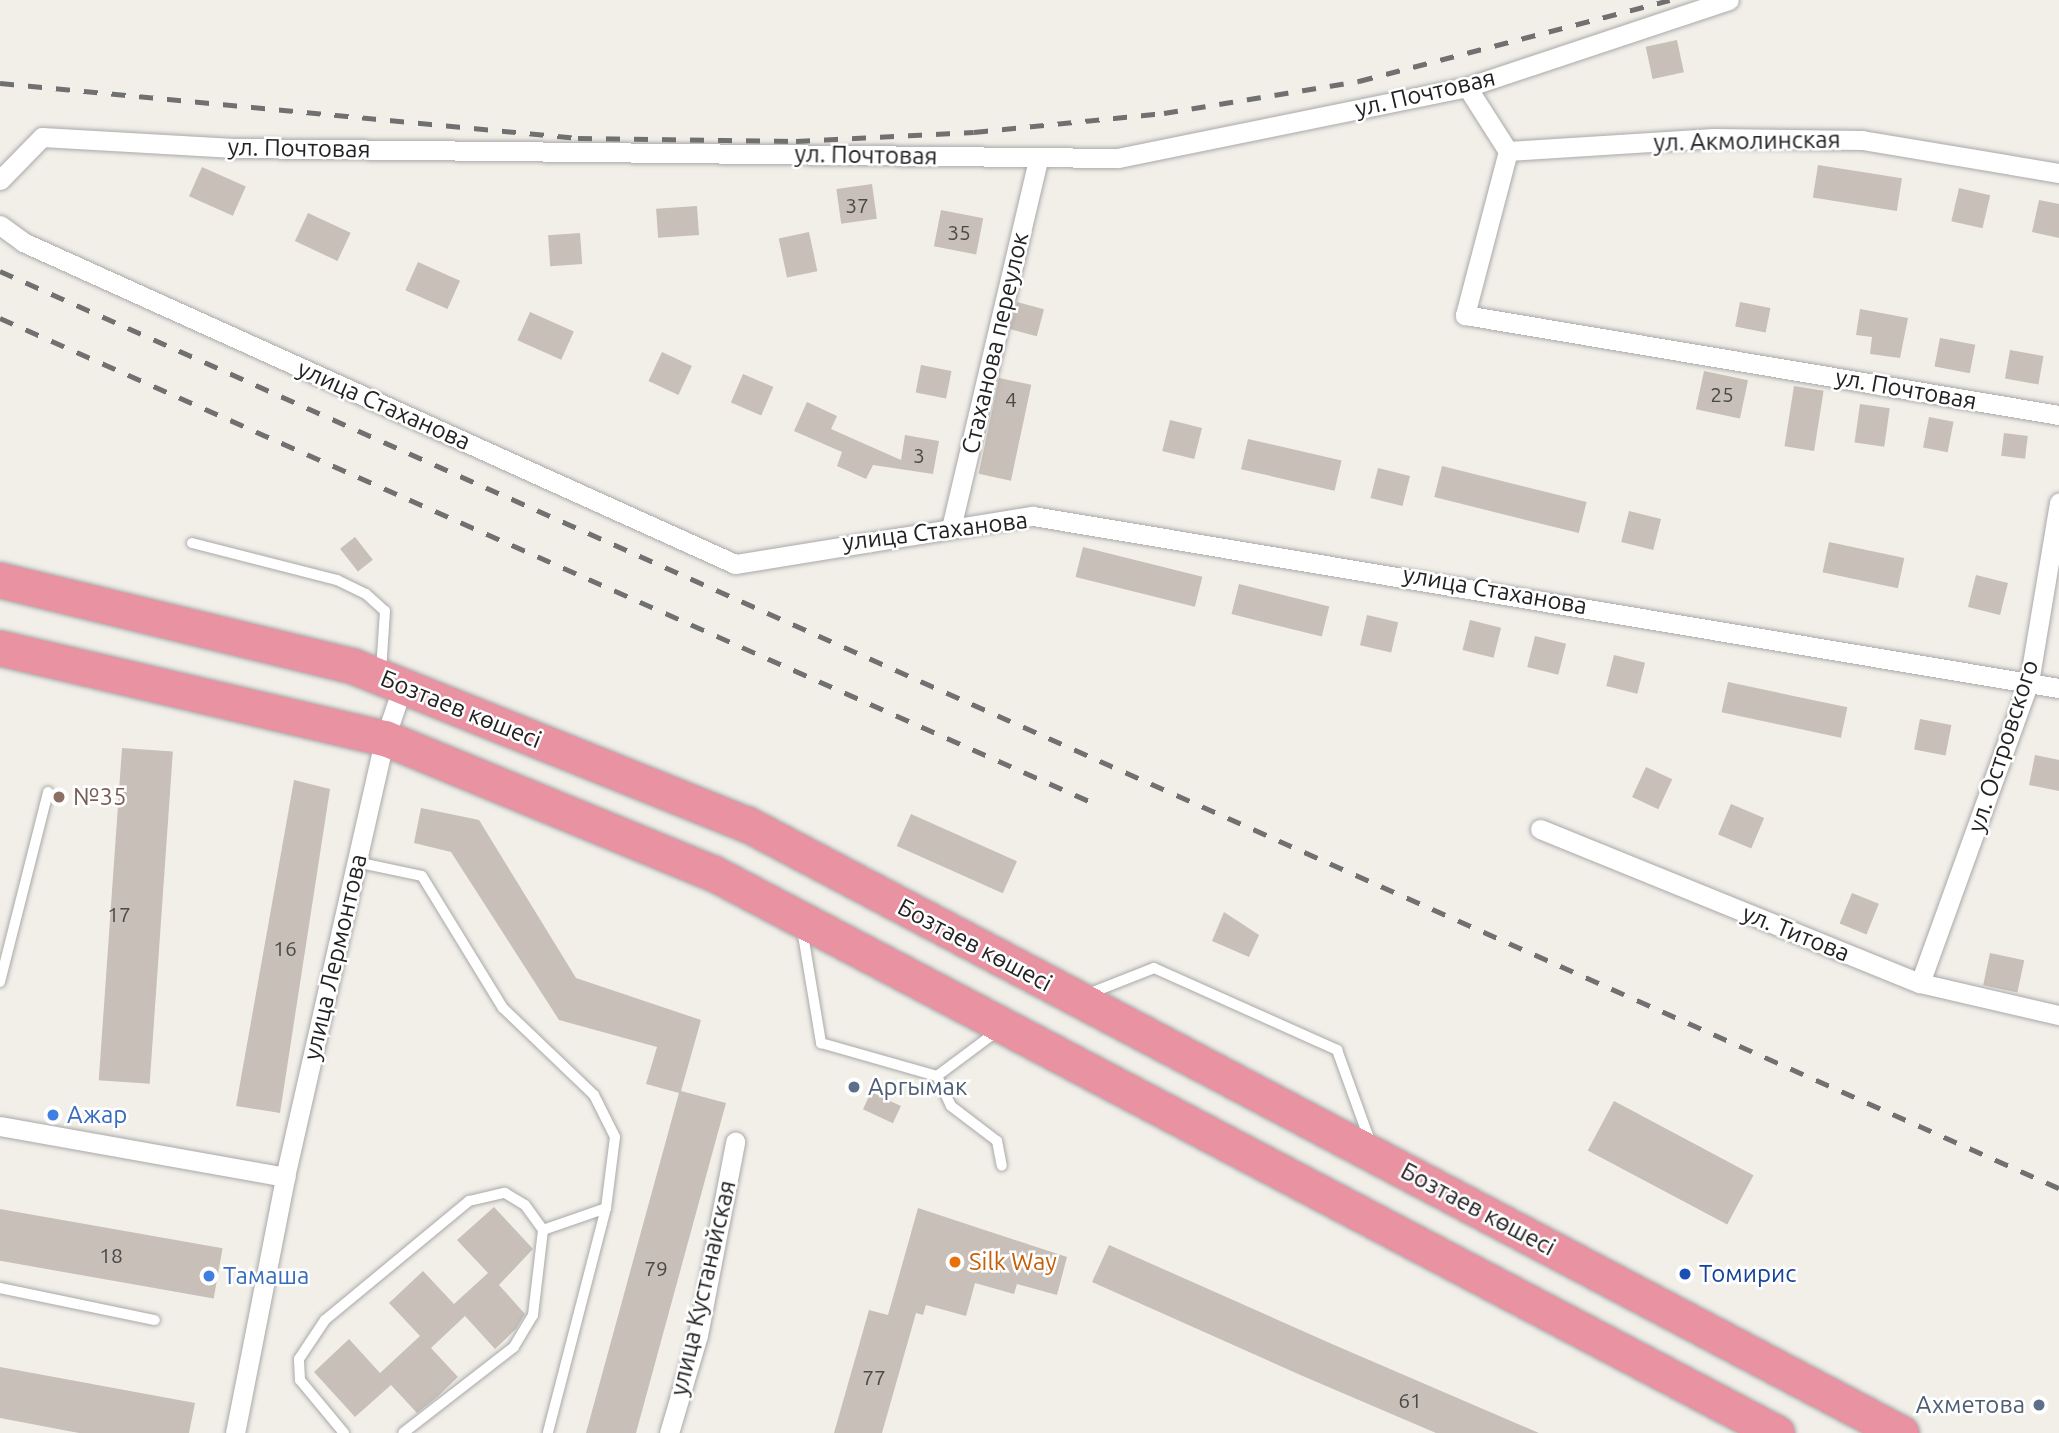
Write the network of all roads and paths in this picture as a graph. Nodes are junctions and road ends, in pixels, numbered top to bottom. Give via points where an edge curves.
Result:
1 (1729, 0) edge
2 (1467, 87) junction
3 (1508, 151) junction
4 (1039, 158) junction
5 (2059, 173) edge
6 (0, 180) edge
7 (0, 225) edge
8 (2059, 415) edge
9 (2059, 502) edge
10 (951, 528) junction
11 (192, 543) dead end
12 (0, 580) edge
13 (0, 648) edge
14 (391, 681) junction
15 (2029, 682) junction
16 (2059, 688) edge
17 (385, 738) junction
18 (48, 792) dead end
19 (1540, 829) dead end
20 (356, 862) junction
21 (800, 918) junction
22 (0, 982) edge
23 (1920, 983) junction
24 (1076, 999) junction
25 (2059, 1015) edge
26 (1000, 1029) junction
27 (937, 1076) junction
28 (0, 1126) edge
29 (735, 1142) dead end
30 (1375, 1154) junction
31 (1002, 1166) dead end
32 (285, 1177) junction
33 (606, 1208) junction
34 (543, 1230) junction
35 (0, 1288) edge
36 (155, 1320) dead end
37 (1864, 1425) edge
38 (235, 1433) edge
39 (344, 1433) edge
40 (403, 1433) edge
41 (548, 1433) edge
42 (669, 1433) edge
43 (1777, 1433) edge
44 (1901, 1433) edge

1 - 2 street, ул. Почтовая
2 - 3 street
2 - 4 street, ул. Почтовая via 1118,158
3 - 5 street, ул. Акмолинская via 1714,138 1862,140
3 - 8 street, ул. Почтовая via 1465,315
4 - 6 street, ул. Почтовая via 234,148 42,137
4 - 10 street, Стаханова переулок
7 - 10 street, улица Стаханова via 23,242 735,564
9 - 15 street, ул. Островского
10 - 15 street, улица Стаханова via 1033,516
11 - 14 lane via 337,580 366,594 385,611
12 - 14 highway, Бозтаев көшесі
13 - 17 highway
14 - 17 street, улица Лермонтова
14 - 24 highway, Бозтаев көшесі via 747,824
15 - 16 street, улица Стаханова
15 - 23 street, ул. Островского
17 - 20 street, улица Лермонтова
17 - 21 highway via 713,873
18 - 22 lane
19 - 23 street, ул. Титова
20 - 32 street, улица Лермонтова
20 - 33 lane via 422,876 503,1008 594,1095 615,1138
21 - 26 highway
21 - 27 lane via 821,1043
23 - 25 street, ул. Титова
24 - 30 highway, Бозтаев көшесі
24 - 30 lane via 1154,968 1337,1050
26 - 27 lane
26 - 43 highway
27 - 31 lane via 951,1107 997,1140
28 - 32 street
29 - 42 street, улица Кустанайская via 698,1335
30 - 37 highway, Бозтаев көшесі
32 - 38 street, улица Лермонтова
33 - 34 lane
33 - 41 lane
34 - 39 lane via 526,1205 505,1193 469,1201 326,1320 299,1359 300,1380
34 - 40 lane via 537,1293 524,1335
35 - 36 lane
37 - 44 highway, Бозтаев көшесі

